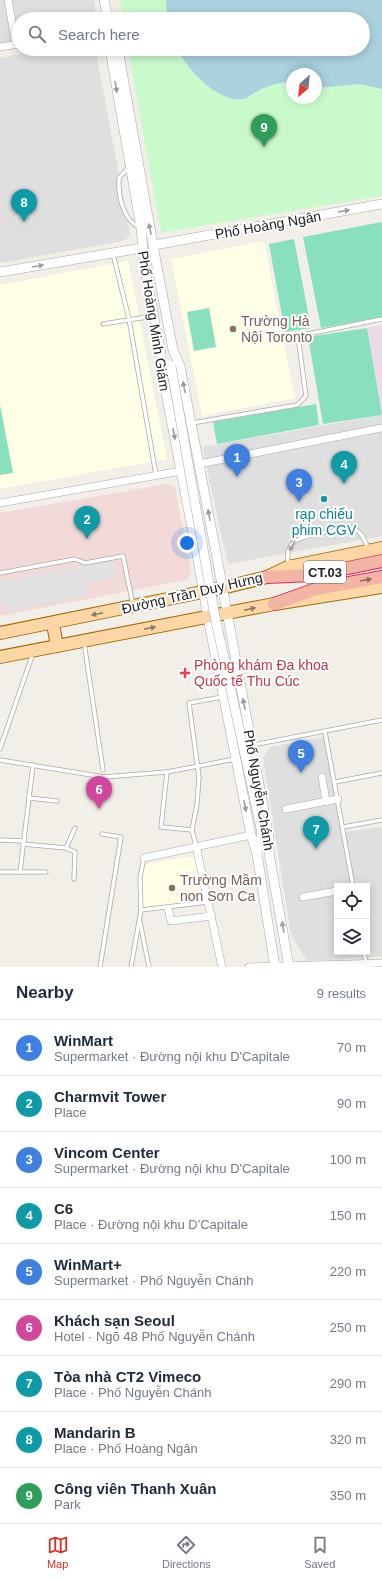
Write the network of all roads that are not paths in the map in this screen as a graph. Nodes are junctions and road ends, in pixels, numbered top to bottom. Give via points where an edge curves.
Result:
1 (104, 0) edge
2 (8, 2) edge
3 (1, 6) edge
4 (107, 12) edge
5 (12, 21) edge
6 (12, 45) edge
7 (0, 48) edge
8 (111, 56) edge
9 (119, 56) edge
10 (130, 166) junction
11 (382, 204) edge
12 (141, 228) junction
13 (154, 245) junction
14 (142, 248) junction
15 (114, 258) dead end
16 (0, 272) edge
17 (153, 316) junction
18 (129, 319) junction
19 (382, 319) edge
20 (103, 324) dead end
21 (173, 350) junction
22 (161, 354) junction
23 (171, 366) junction
24 (191, 424) junction
25 (382, 428) edge
26 (199, 464) junction
27 (181, 471) junction
28 (156, 476) junction
29 (0, 503) edge
30 (382, 548) edge
31 (369, 551) junction
32 (216, 553) junction
33 (197, 554) junction
34 (382, 561) edge
35 (288, 567) junction
36 (0, 573) edge
37 (267, 577) junction
38 (382, 577) edge
39 (382, 587) edge
40 (222, 588) junction
41 (203, 592) junction
42 (274, 604) junction
43 (133, 607) junction
44 (226, 614) junction
45 (208, 618) junction
46 (53, 624) junction
47 (0, 633) edge
48 (84, 640) junction
49 (57, 646) junction
50 (34, 650) junction
51 (1, 658) edge
52 (216, 659) junction
53 (235, 661) junction
54 (223, 697) junction
55 (382, 720) edge
56 (324, 732) junction
57 (252, 746) junction
58 (0, 749) edge
59 (235, 759) junction
60 (0, 760) edge
61 (33, 765) junction
62 (198, 767) junction
63 (103, 770) dead end
64 (167, 772) junction
65 (382, 773) edge
66 (322, 777) dead end
67 (335, 782) junction
68 (29, 798) junction
69 (338, 799) junction
70 (57, 801) dead end
71 (326, 801) junction
72 (286, 809) dead end
73 (382, 820) edge
74 (343, 827) junction
75 (75, 828) dead end
76 (192, 830) junction
77 (102, 834) dead end
78 (262, 834) junction
79 (251, 835) junction
80 (0, 840) edge
81 (23, 843) junction
82 (196, 846) junction
83 (66, 848) junction
84 (269, 853) junction
85 (257, 854) junction
86 (144, 858) joint
87 (0, 872) edge
88 (20, 872) junction
89 (46, 872) dead end
90 (74, 879) dead end
91 (352, 883) edge
92 (334, 892) edge
93 (303, 897) dead end
94 (209, 902) junction
95 (168, 908) junction
96 (141, 910) junction
97 (212, 916) junction
98 (139, 919) junction
99 (365, 955) edge
100 (382, 962) edge
101 (366, 963) junction
102 (275, 966) edge
103 (289, 966) edge
104 (100, 967) edge
105 (131, 967) edge
106 (149, 967) edge
107 (222, 967) edge
108 (249, 967) edge

1 - 4 street
2 - 3 street
2 - 5 street
6 - 7 street
8 -> 10 street, Phố Hoàng Minh Giám
13 -> 9 street, Phố Hoàng Minh Giám
10 - 12 street, Phố Hoàng Minh Giám
10 - 12 lane via 118,178 118,187 126,218
13 -> 11 street, Phố Hoàng Ngân
12 - 14 street, Phố Hoàng Minh Giám
13 - 21 street, Phố Hoàng Minh Giám
16 -> 14 street
14 - 17 street, Phố Hoàng Minh Giám
15 - 18 lane
17 - 18 lane
17 - 22 street, Phố Hoàng Minh Giám
18 - 20 lane
18 - 28 lane
19 - 24 lane via 298,336 306,396 297,404
21 - 23 street
24 -> 21 street, Phố Hoàng Minh Giám via 180,366
22 - 23 street
22 -> 27 street, Phố Hoàng Minh Giám via 161,367
23 - 78 street, bridge via 215,618
24 - 26 street, Phố Hoàng Minh Giám
25 - 26 street
32 -> 26 street, Phố Hoàng Minh Giám
27 - 28 street
27 - 33 street, Phố Hoàng Minh Giám
28 - 29 street
30 - 31 main road, Đường Trần Duy Hưng
31 - 35 main road, Đường Trần Duy Hưng
31 -> 35 lane via 361,534 357,529 351,528 298,539 291,547 287,558
32 - 33 street via 212,563 207,563
32 - 40 street, Phố Hoàng Minh Giám
33 - 41 street, Phố Hoàng Minh Giám
34 - 37 highway, CT.03 via 313,574
35 - 37 main road, Đường Trần Duy Hưng
36 - 43 lane via 75,559 86,563 123,556
37 - 40 main road, Đường Trần Duy Hưng
42 -> 38 highway, CT.03 via 316,589
39 - 42 main road, Đường Trần Duy Hưng
40 - 41 main road, Đường Trần Duy Hưng
40 - 44 street, Phố Hoàng Minh Giám
41 - 43 main road, Đường Trần Duy Hưng
41 - 45 street, Phố Hoàng Minh Giám
44 -> 42 main road, Đường Trần Duy Hưng
43 -> 46 main road, Đường Trần Duy Hưng
44 - 45 main road, Đường Trần Duy Hưng
44 - 53 street, Phố Nguyễn Chánh
48 -> 45 main road, Đường Trần Duy Hưng
45 - 52 street, Phố Nguyễn Chánh
46 - 47 main road, Đường Trần Duy Hưng
46 - 49 main road
48 - 49 main road, Đường Trần Duy Hưng
48 - 63 lane
49 - 50 main road, Đường Trần Duy Hưng
50 - 51 main road, Đường Trần Duy Hưng
50 - 58 lane
52 - 53 street via 223,651
52 - 54 street, Phố Nguyễn Chánh
57 -> 53 street, Phố Nguyễn Chánh
54 - 59 street, Phố Nguyễn Chánh
54 - 62 lane via 189,703
55 - 56 lane
56 - 57 lane
56 - 67 lane
57 - 84 street, Phố Nguyễn Chánh via 269,838
59 - 62 lane
59 -> 79 street, Phố Nguyễn Chánh
60 - 61 lane
61 - 64 lane via 104,777
61 - 68 lane
62 - 64 lane
62 - 76 lane via 197,804
64 - 76 lane via 161,827
65 - 67 lane
66 - 71 street
67 - 69 lane
68 - 70 lane
68 - 81 lane
69 - 71 street
69 - 74 lane
71 - 72 street
73 - 74 lane
74 - 91 lane
75 - 83 lane
76 - 82 lane
77 - 104 lane via 121,838
78 - 84 street
78 - 85 street
79 - 82 street
79 - 85 street, Phố Nguyễn Chánh
80 - 81 lane
81 - 83 lane
81 - 88 lane
82 - 86 street
82 - 94 street
83 - 90 lane via 75,852
103 -> 84 street, Phố Nguyễn Chánh
85 - 102 street, Phố Nguyễn Chánh
86 - 96 lane via 140,877
87 - 88 lane
88 - 89 lane
92 - 93 street
94 - 95 lane
94 - 97 street
95 - 96 lane
95 - 97 street via 170,921
96 - 98 lane
97 - 107 street
98 - 105 lane
98 - 106 lane
99 - 101 lane
100 - 101 street
101 - 103 street
102 - 103 street
102 - 108 street

